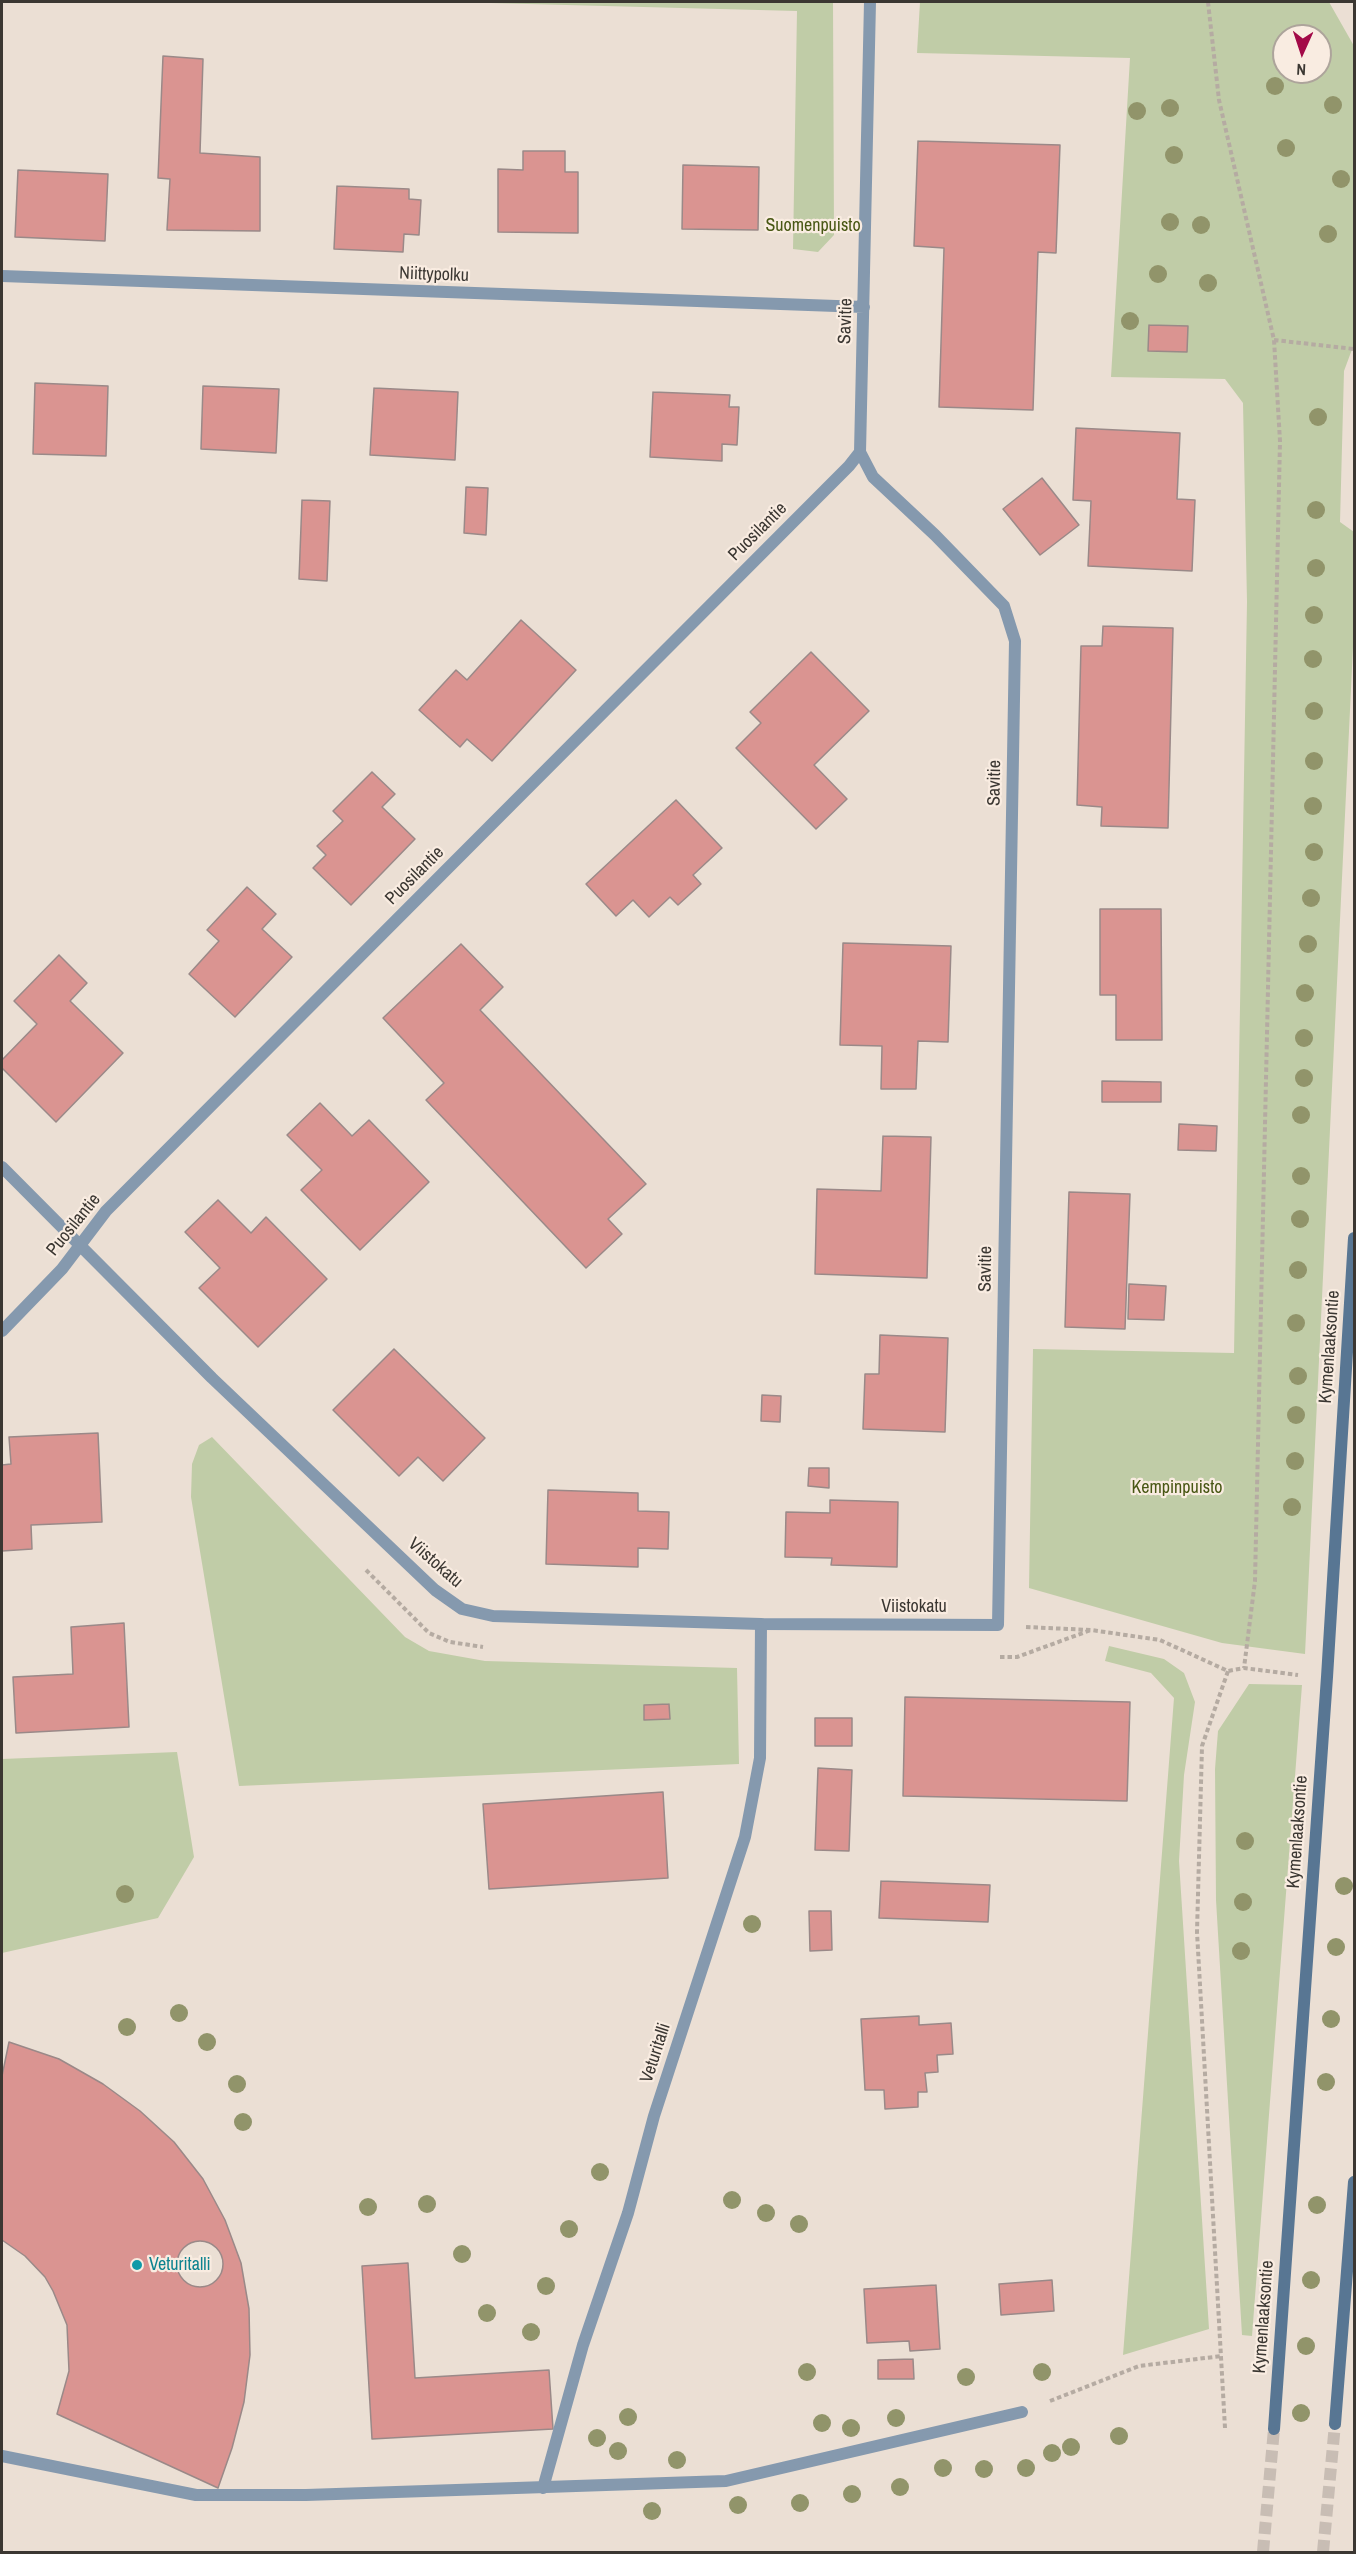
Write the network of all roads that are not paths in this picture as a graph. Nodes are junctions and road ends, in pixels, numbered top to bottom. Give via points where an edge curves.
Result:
1 (870, 2) edge
2 (2, 276) edge
3 (864, 307) junction
4 (860, 452) junction
5 (2, 1167) edge
6 (1354, 1238) edge
7 (78, 1245) junction
8 (2, 1331) edge
9 (761, 1624) junction
10 (998, 1625) joint
11 (1354, 2182) edge
12 (1022, 2412) road end
13 (1335, 2424) tunnel mouth
14 (1274, 2429) tunnel mouth
15 (2, 2456) edge
16 (543, 2488) junction

1 - 3 street, Savitie
2 - 3 street, Niittypolku
3 - 4 street, Savitie
4 - 7 street, Puosilantie via 115,1203
4 - 10 street, Savitie via 873,477 1004,606 1015,641
5 - 7 street, Viistokatu
6 - 14 main road, Kymenlaaksontie via 1327,1689
7 - 8 street, Puosilantie via 62,1269
7 - 9 street, Viistokatu via 426,1582 462,1610 493,1616
9 - 10 street, Viistokatu
9 - 16 street, Veturitalli via 760,1758 745,1837 654,2116
11 - 13 main road
12 - 16 street via 726,2481
15 - 16 street via 196,2495

